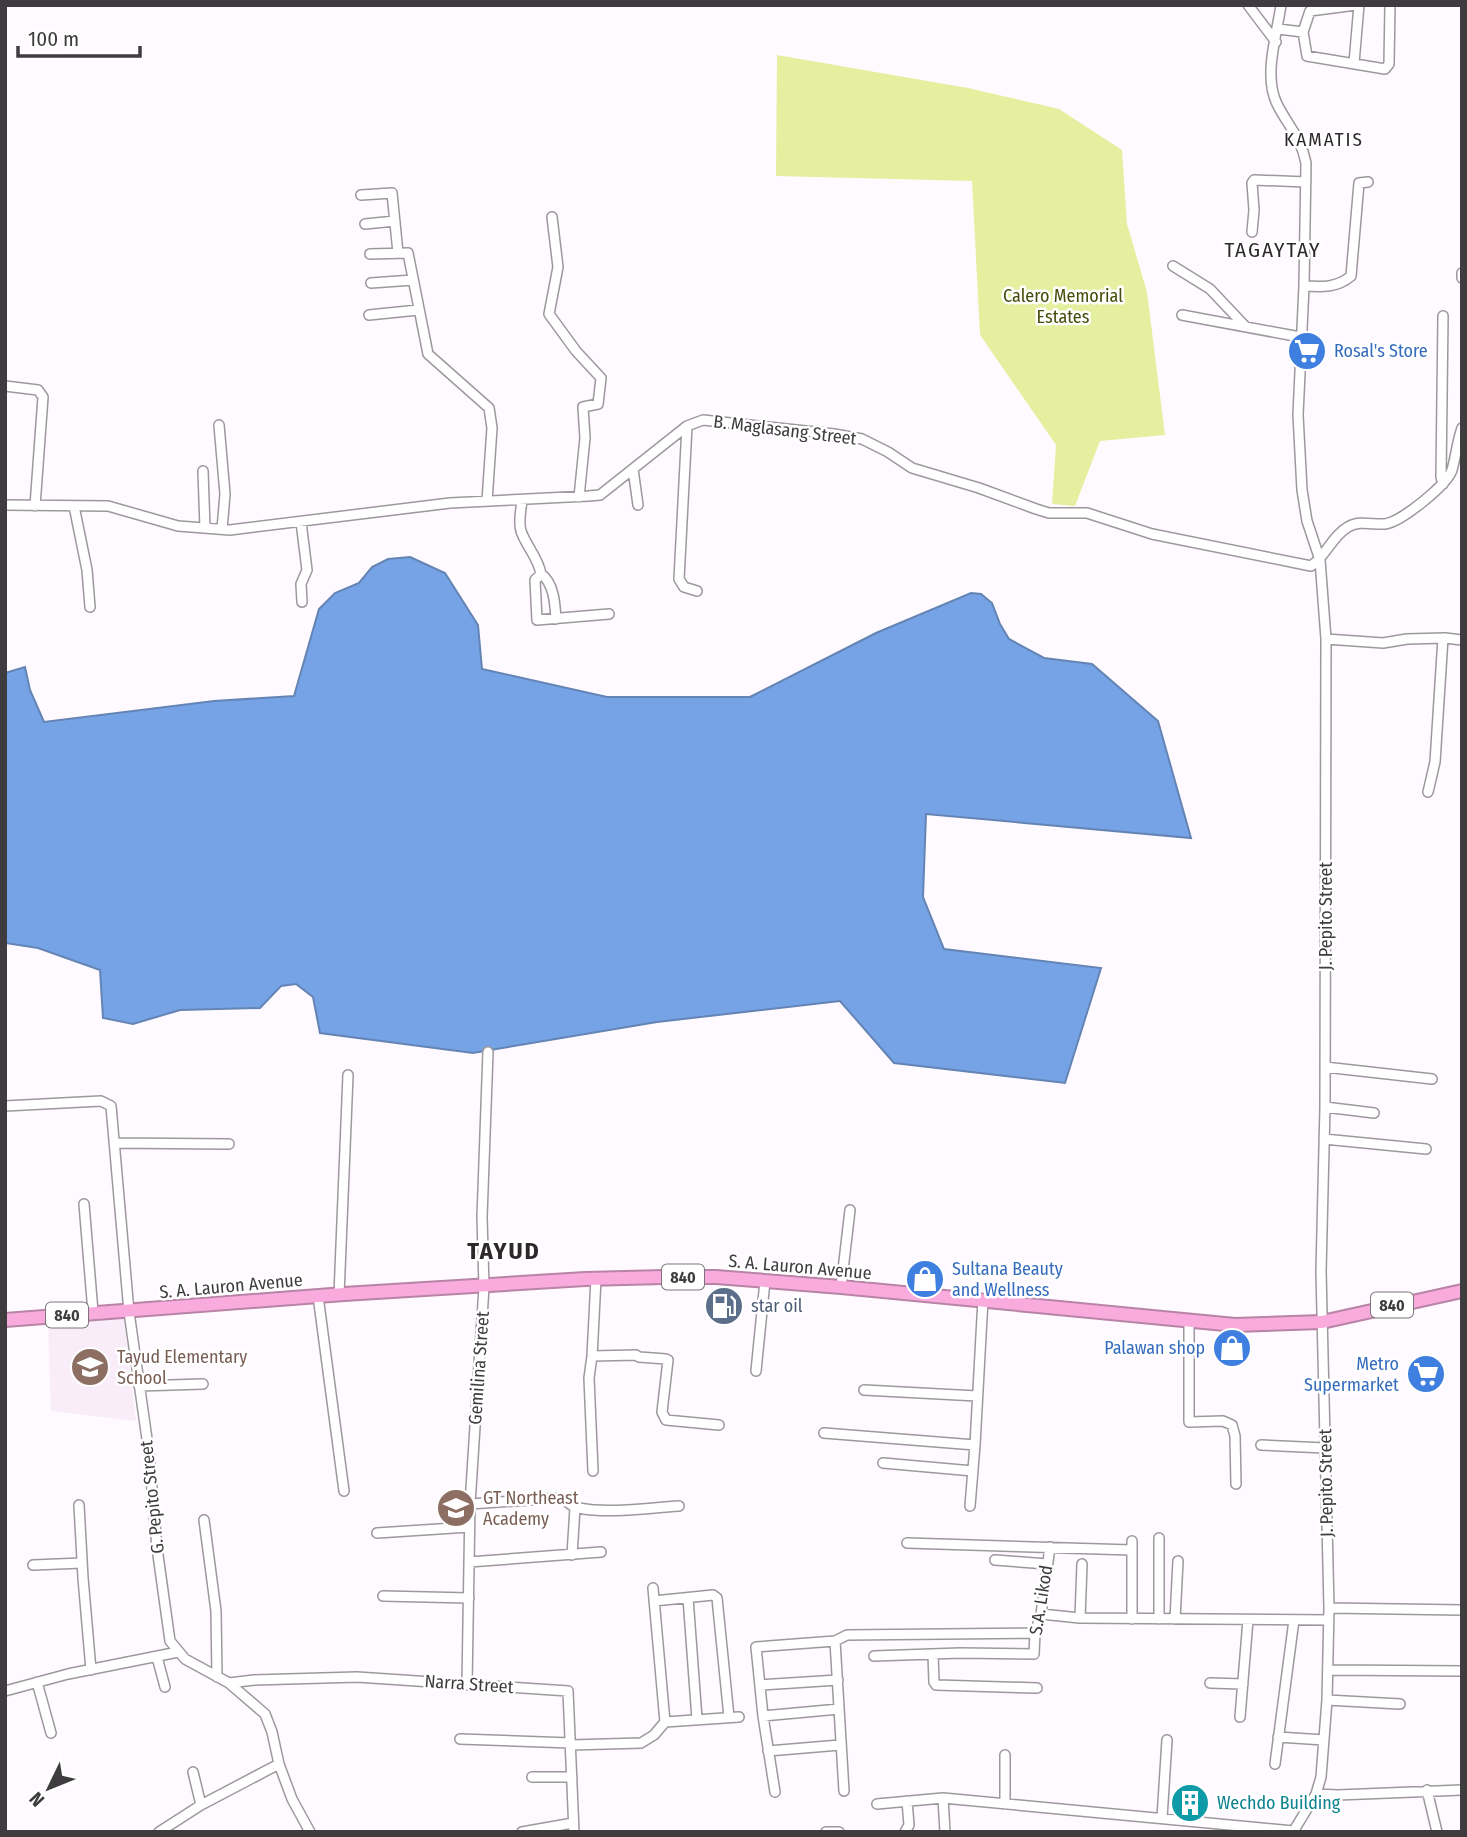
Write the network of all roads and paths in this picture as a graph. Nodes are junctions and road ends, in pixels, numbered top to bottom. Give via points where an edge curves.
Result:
1 (1248, 5) edge
2 (1281, 5) edge
3 (1357, 5) edge
4 (1391, 5) edge
5 (1278, 29) junction
6 (1303, 32) junction
7 (1276, 42) junction
8 (1354, 63) junction
9 (1306, 182) junction
10 (1368, 182) dead end
11 (361, 195) dead end
12 (552, 217) dead end
13 (394, 221) junction
14 (365, 224) dead end
15 (1252, 232) dead end
16 (398, 253) junction
17 (370, 254) dead end
18 (1173, 267) dead end
19 (413, 280) junction
20 (371, 283) dead end
21 (1304, 286) junction
22 (418, 310) junction
23 (1182, 314) dead end
24 (369, 315) dead end
25 (1443, 316) dead end
26 (1245, 326) junction
27 (1300, 337) junction
28 (5, 386) edge
29 (219, 425) dead end
30 (687, 426) junction
31 (1462, 428) edge
32 (633, 468) junction
33 (203, 471) dead end
34 (1457, 471) edge
35 (1443, 484) junction
36 (579, 498) junction
37 (487, 501) junction
38 (522, 501) junction
39 (5, 505) edge
40 (638, 505) dead end
41 (36, 506) junction
42 (74, 506) junction
43 (301, 522) junction
44 (205, 528) junction
45 (222, 529) junction
46 (1320, 560) junction
47 (541, 574) junction
48 (696, 591) dead end
49 (302, 602) dead end
50 (90, 607) dead end
51 (609, 614) dead end
52 (556, 619) junction
53 (1443, 638) junction
54 (1326, 639) junction
55 (1462, 640) edge
56 (1427, 792) dead end
57 (488, 1052) dead end
58 (1325, 1067) junction
59 (348, 1075) dead end
60 (1432, 1079) dead end
61 (5, 1107) edge
62 (1325, 1107) junction
63 (1374, 1113) dead end
64 (1324, 1139) junction
65 (114, 1143) junction
66 (229, 1144) dead end
67 (1426, 1149) dead end
68 (84, 1204) dead end
69 (850, 1210) dead end
70 (596, 1279) junction
71 (765, 1281) junction
72 (484, 1287) junction
73 (841, 1287) junction
74 (1462, 1291) edge
75 (339, 1295) junction
76 (318, 1296) junction
77 (983, 1299) junction
78 (93, 1312) junction
79 (129, 1312) junction
80 (5, 1320) edge
81 (1189, 1321) junction
82 (1322, 1322) junction
83 (592, 1356) junction
84 (756, 1371) dead end
85 (203, 1384) dead end
86 (139, 1386) junction
87 (864, 1390) dead end
88 (977, 1396) junction
89 (719, 1425) dead end
90 (824, 1433) dead end
91 (975, 1445) junction
92 (1261, 1445) dead end
93 (1325, 1447) junction
94 (883, 1463) dead end
95 (593, 1471) dead end
96 (973, 1471) junction
97 (1236, 1484) dead end
98 (344, 1490) dead end
99 (470, 1504) junction
100 (79, 1505) dead end
101 (679, 1506) dead end
102 (970, 1506) dead end
103 (575, 1508) junction
104 (204, 1520) dead end
105 (469, 1527) junction
106 (377, 1533) dead end
107 (1159, 1538) dead end
108 (907, 1543) dead end
109 (1050, 1547) junction
110 (601, 1552) dead end
111 (572, 1556) junction
112 (995, 1560) dead end
113 (1178, 1561) dead end
114 (469, 1562) junction
115 (82, 1563) junction
116 (1047, 1564) junction
117 (1082, 1564) dead end
118 (33, 1565) dead end
119 (653, 1588) dead end
120 (383, 1596) dead end
121 (469, 1598) junction
122 (688, 1598) junction
123 (654, 1601) junction
124 (1329, 1608) junction
125 (1462, 1611) edge
126 (1041, 1614) junction
127 (1080, 1618) junction
128 (1132, 1619) junction
129 (1159, 1619) junction
130 (1175, 1619) junction
131 (1248, 1620) junction
132 (1294, 1620) junction
133 (1328, 1620) junction
134 (1035, 1633) junction
135 (835, 1641) junction
136 (178, 1652) junction
137 (933, 1654) junction
138 (874, 1656) dead end
139 (157, 1657) junction
140 (91, 1670) junction
141 (1328, 1670) junction
142 (1462, 1671) edge
143 (217, 1677) junction
144 (838, 1680) junction
145 (37, 1682) junction
146 (229, 1683) junction
147 (1210, 1683) dead end
148 (1243, 1684) junction
149 (467, 1685) junction
150 (760, 1685) junction
151 (165, 1688) dead end
152 (1037, 1688) dead end
153 (5, 1691) edge
154 (1327, 1700) junction
155 (1400, 1704) dead end
156 (839, 1709) junction
157 (763, 1716) junction
158 (1240, 1717) dead end
159 (697, 1719) junction
160 (665, 1722) junction
161 (51, 1732) dead end
162 (1278, 1737) junction
163 (460, 1739) dead end
164 (1167, 1740) dead end
165 (1324, 1740) junction
166 (571, 1744) junction
167 (841, 1745) junction
168 (768, 1751) junction
169 (1005, 1755) dead end
170 (279, 1764) junction
171 (1275, 1764) dead end
172 (193, 1772) dead end
173 (532, 1777) dead end
174 (572, 1777) junction
175 (1427, 1790) junction
176 (1462, 1790) edge
177 (844, 1791) dead end
178 (775, 1792) dead end
179 (1316, 1794) junction
180 (943, 1798) junction
181 (907, 1801) junction
182 (877, 1804) dead end
183 (1005, 1804) junction
184 (201, 1805) junction
185 (1162, 1818) junction
186 (573, 1828) edge
187 (1293, 1831) edge
188 (159, 1832) edge
189 (310, 1832) edge
190 (522, 1832) edge
191 (826, 1832) edge
192 (839, 1832) edge
193 (905, 1832) edge
194 (945, 1832) edge
195 (1437, 1832) edge

1 - 7 street
2 - 5 street, J. Pepito Street
3 - 6 street via 1310,11
3 - 8 street
4 - 8 street via 1388,68
5 - 6 street
5 - 7 street, J. Pepito Street
6 - 8 street via 1307,56
7 - 9 street, J. Pepito Street via 1271,77 1276,102 1303,147
9 - 15 street via 1254,180
9 - 21 street, J. Pepito Street
10 - 21 street via 1359,183 1351,276 1325,287
11 - 13 street via 392,193
12 - 36 street via 558,267 549,314 601,378 598,404 583,407
13 - 14 street
13 - 16 street
16 - 17 street
16 - 19 street via 408,253
18 - 26 street via 1210,289
19 - 20 street
19 - 22 street
21 - 27 street, J. Pepito Street
22 - 24 street
22 - 37 street via 428,354 489,408
23 - 26 street
25 - 35 street
26 - 27 street
27 - 46 street, J. Pepito Street via 1302,490
28 - 41 street via 38,390 43,397
29 - 45 street via 225,494
30 - 32 street, B. Maglasang Street
30 - 46 street, B. Maglasang Street via 703,420 729,421 862,439 912,468 1042,511 1087,513 1152,534 1305,566
30 - 48 street via 679,579 684,587
31 - 34 street
32 - 36 street, B. Maglasang Street via 600,495
32 - 40 street
33 - 44 street
34 - 35 street
35 - 46 street via 1397,521 1346,528
36 - 38 street, B. Maglasang Street
37 - 38 street, B. Maglasang Street
37 - 43 street, B. Maglasang Street
38 - 47 street via 521,530
39 - 41 street, B. Maglasang Street
41 - 42 street, B. Maglasang Street
42 - 44 street, B. Maglasang Street via 108,506 178,526
42 - 50 street
43 - 45 street, B. Maglasang Street
43 - 49 street via 307,570 301,584
44 - 45 street, B. Maglasang Street
46 - 54 street, J. Pepito Street
47 - 52 street via 553,592
47 - 52 street via 535,580 537,620
51 - 52 street
53 - 54 street via 1383,643
53 - 55 street
53 - 56 street via 1435,762
54 - 58 street, J. Pepito Street
57 - 72 street, Gemilina Street
58 - 60 street
58 - 62 street, J. Pepito Street
59 - 75 street
61 - 65 street, G. Pepito Street via 101,1101 111,1106
62 - 63 street
62 - 64 street, J. Pepito Street
64 - 67 street
64 - 82 street, J. Pepito Street
65 - 66 street
65 - 79 street, G. Pepito Street
68 - 78 street
69 - 73 street
70 - 71 highway, S. A. Lauron Avenue / 840
70 - 72 highway, S. A. Lauron Avenue / 840
70 - 83 street
71 - 73 highway, S. A. Lauron Avenue / 840
71 - 84 street
72 - 75 highway, S. A. Lauron Avenue / 840
72 - 99 street, Gemilina Street
73 - 77 highway, S. A. Lauron Avenue / 840
74 - 82 highway, S. A. Lauron Avenue / 840
75 - 76 highway, S. A. Lauron Avenue / 840
76 - 79 highway, S. A. Lauron Avenue / 840
76 - 98 street
77 - 81 highway, S. A. Lauron Avenue / 840
77 - 88 street
78 - 79 highway, S. A. Lauron Avenue / 840
78 - 80 highway, S. A. Lauron Avenue / 840
79 - 86 street, G. Pepito Street
81 - 82 highway, S. A. Lauron Avenue / 840 via 1235,1325
81 - 97 street via 1189,1422 1232,1425
82 - 93 street, J. Pepito Street
83 - 89 street via 668,1360 662,1412 666,1420
83 - 95 street
85 - 86 street
86 - 136 street, G. Pepito Street via 167,1626
87 - 88 street
88 - 91 street
90 - 91 street
91 - 96 street
92 - 93 street
93 - 124 street, J. Pepito Street
94 - 96 street
96 - 102 street
99 - 103 street via 560,1498
99 - 105 street, Gemilina Street
100 - 115 street
101 - 103 street
103 - 111 street
104 - 143 street via 216,1611
105 - 106 street
105 - 114 street, Gemilina Street
107 - 129 street
108 - 109 street
109 - 116 street, S.A. Likod
109 - 128 street via 1132,1546
110 - 111 street
111 - 114 street
112 - 116 street
113 - 130 street
114 - 121 street, Gemilina Street
115 - 118 street
115 - 140 street
116 - 126 street, S.A. Likod
117 - 127 street
119 - 123 street
120 - 121 street
121 - 149 street, Gemilina Street
122 - 123 street
122 - 159 street
122 - 159 street via 713,1595 718,1600 734,1717
123 - 160 street
124 - 125 street
124 - 133 street, J. Pepito Street
126 - 127 street
126 - 134 street, S.A. Likod
127 - 128 street
128 - 129 street
129 - 130 street
130 - 131 street
131 - 132 street
131 - 148 street
132 - 133 street
132 - 162 street
133 - 141 street, J. Pepito Street
134 - 135 street via 847,1635
134 - 137 street, S.A. Likod via 1034,1654
135 - 144 street
135 - 150 street via 756,1647
136 - 139 street
136 - 143 street
137 - 138 street
137 - 152 street via 936,1685
139 - 140 street
139 - 151 street
140 - 145 street
141 - 142 street
141 - 154 street, J. Pepito Street
143 - 146 street
144 - 150 street
144 - 156 street
145 - 153 street
145 - 161 street
146 - 149 street, Narra Street via 357,1677
146 - 170 street via 265,1714
147 - 148 street
148 - 158 street
149 - 166 street, Narra Street via 568,1691
150 - 157 street
154 - 155 street
154 - 165 street, J. Pepito Street
156 - 157 street
156 - 167 street
157 - 168 street
159 - 160 street
160 - 166 street via 641,1744
162 - 165 street
162 - 171 street
163 - 166 street
164 - 185 street
165 - 179 street, J. Pepito Street
166 - 174 street, Narra Street
167 - 168 street
167 - 177 street
168 - 178 street
169 - 183 street
170 - 184 street
170 - 189 street
172 - 184 street
173 - 174 street
174 - 186 street, Narra Street
175 - 176 street
175 - 179 street
175 - 195 street
179 - 187 street, J. Pepito Street
180 - 181 street
180 - 183 street
180 - 194 street
181 - 182 street
181 - 193 street via 909,1825
183 - 185 street
184 - 188 street
185 - 187 street
186 - 190 street
191 - 192 street

